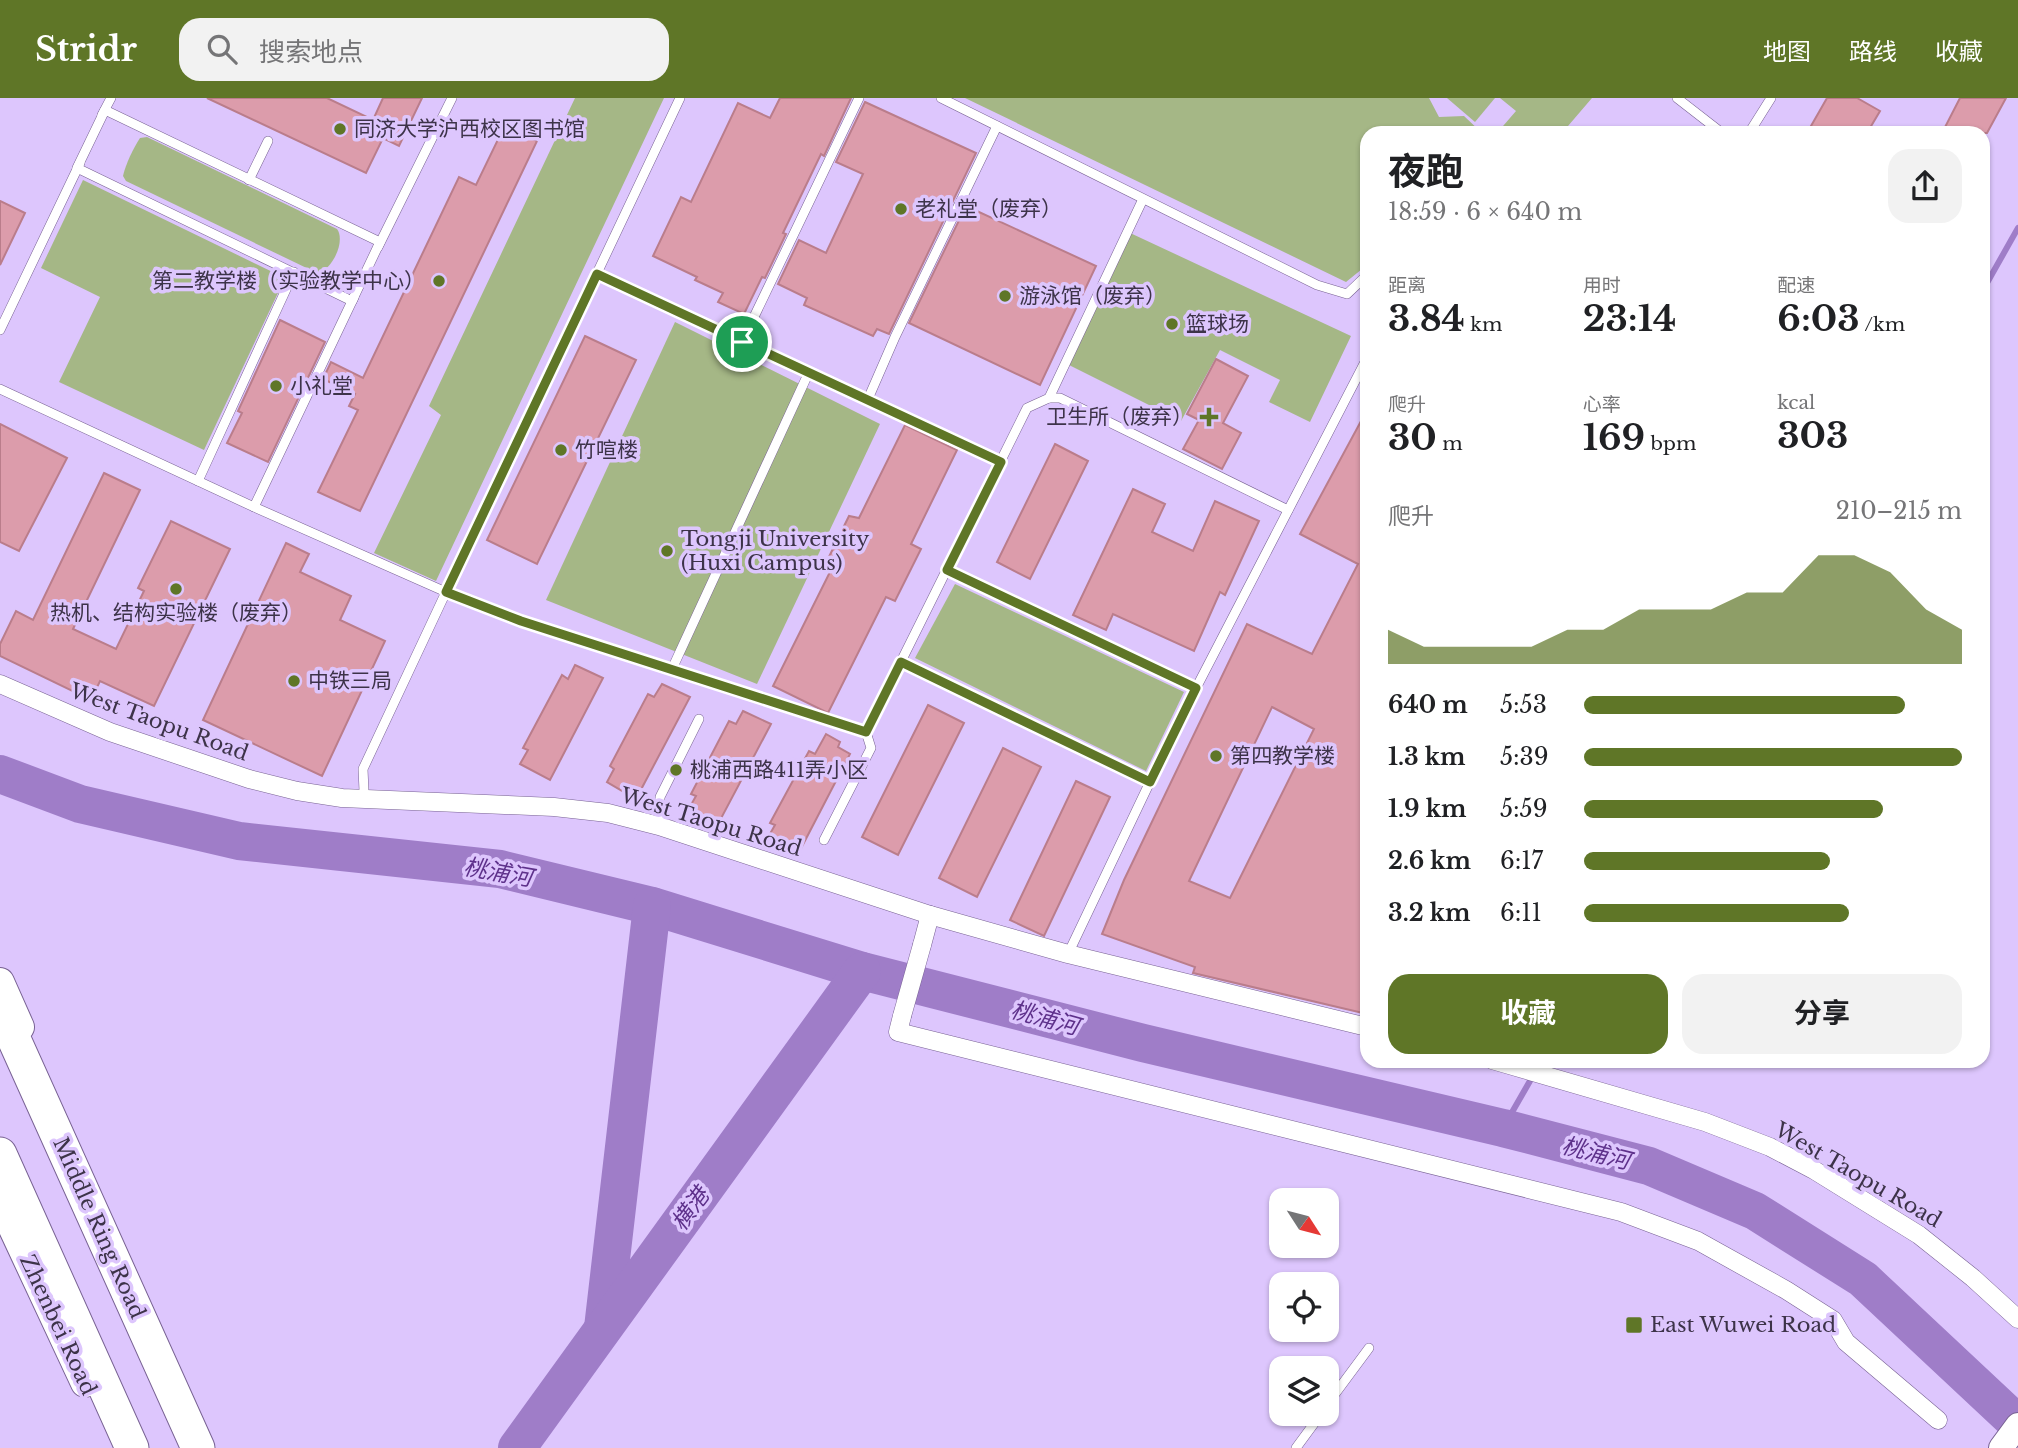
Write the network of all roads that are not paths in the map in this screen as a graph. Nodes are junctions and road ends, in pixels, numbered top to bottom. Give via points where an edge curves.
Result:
1 (111, 98) edge
2 (452, 98) edge
3 (680, 98) edge
4 (859, 98) edge
5 (941, 98) edge
6 (1677, 98) edge
7 (1771, 98) edge
8 (105, 110) junction
9 (997, 126) junction
10 (1713, 126) edge
11 (1753, 126) edge
12 (268, 141) dead end
13 (77, 168) junction
14 (249, 180) junction
15 (1143, 199) junction
16 (380, 242) junction
17 (295, 272) junction
18 (597, 274) junction
19 (1360, 282) edge
20 (352, 300) junction
21 (0, 330) edge
22 (742, 342) junction
23 (1360, 371) edge
24 (808, 372) junction
25 (0, 390) edge
26 (1049, 398) junction
27 (868, 399) junction
28 (1001, 462) junction
29 (198, 481) junction
30 (254, 507) junction
31 (1288, 510) junction
32 (947, 570) junction
33 (446, 592) junction
34 (901, 662) junction
35 (672, 669) junction
36 (0, 684) edge
37 (1196, 688) junction
38 (699, 719) dead end
39 (866, 732) junction
40 (1150, 782) junction
41 (364, 791) dead end
42 (659, 826) junction
43 (824, 840) dead end
44 (930, 915) junction
45 (1068, 954) junction
46 (0, 982) edge
47 (0, 1008) edge
48 (1360, 1025) edge
49 (1518, 1068) edge
50 (0, 1154) edge
51 (0, 1201) edge
52 (2018, 1319) edge
53 (1369, 1348) dead end
54 (1339, 1388) edge
55 (1938, 1420) dead end
56 (2018, 1425) edge
57 (1312, 1426) edge
58 (116, 1448) edge
59 (132, 1448) edge
60 (198, 1448) edge
61 (209, 1448) edge
62 (1296, 1448) edge
63 (2001, 1448) edge

1 - 8 lane
2 - 16 lane
3 - 18 lane
4 - 22 lane
5 - 9 lane
6 - 10 lane
7 - 11 lane
8 - 13 lane
8 - 14 lane
9 - 15 lane
9 - 27 lane
12 - 14 lane
13 - 17 lane
13 - 21 lane
14 - 16 lane
15 - 19 lane via 1317,285 1347,294
15 - 26 lane
16 - 20 lane
17 - 20 lane
17 - 29 lane
18 - 22 lane
18 - 33 lane
20 - 30 lane
22 - 24 lane
23 - 31 lane
24 - 27 lane
24 - 35 lane
25 - 29 lane
26 - 28 lane via 1027,408
26 - 31 lane via 1060,398
27 - 28 lane
28 - 32 lane
29 - 30 lane
30 - 33 lane
31 - 37 lane
32 - 34 lane
32 - 37 lane
33 - 35 lane
33 - 41 lane via 363,769
34 - 39 lane
34 - 40 lane
35 - 39 lane
36 - 42 street, West Taopu Road via 110,732 297,791 342,798 554,807 608,813
37 - 40 lane
38 - 42 lane via 660,797
39 - 43 lane via 871,748
40 - 45 lane
42 - 44 street, West Taopu Road
44 - 45 street, West Taopu Road
44 - 55 street, bridge via 898,1032 1620,1212 1668,1228 1729,1257 1833,1320 1846,1342
45 - 48 street, West Taopu Road
46 - 61 main road
47 - 60 highway, Middle Ring Road
49 - 52 street, West Taopu Road via 1705,1122 1770,1147 1919,1235
50 - 59 highway
51 - 58 main road, Zhenbei Road
53 - 54 lane
56 - 63 main road
57 - 62 lane

